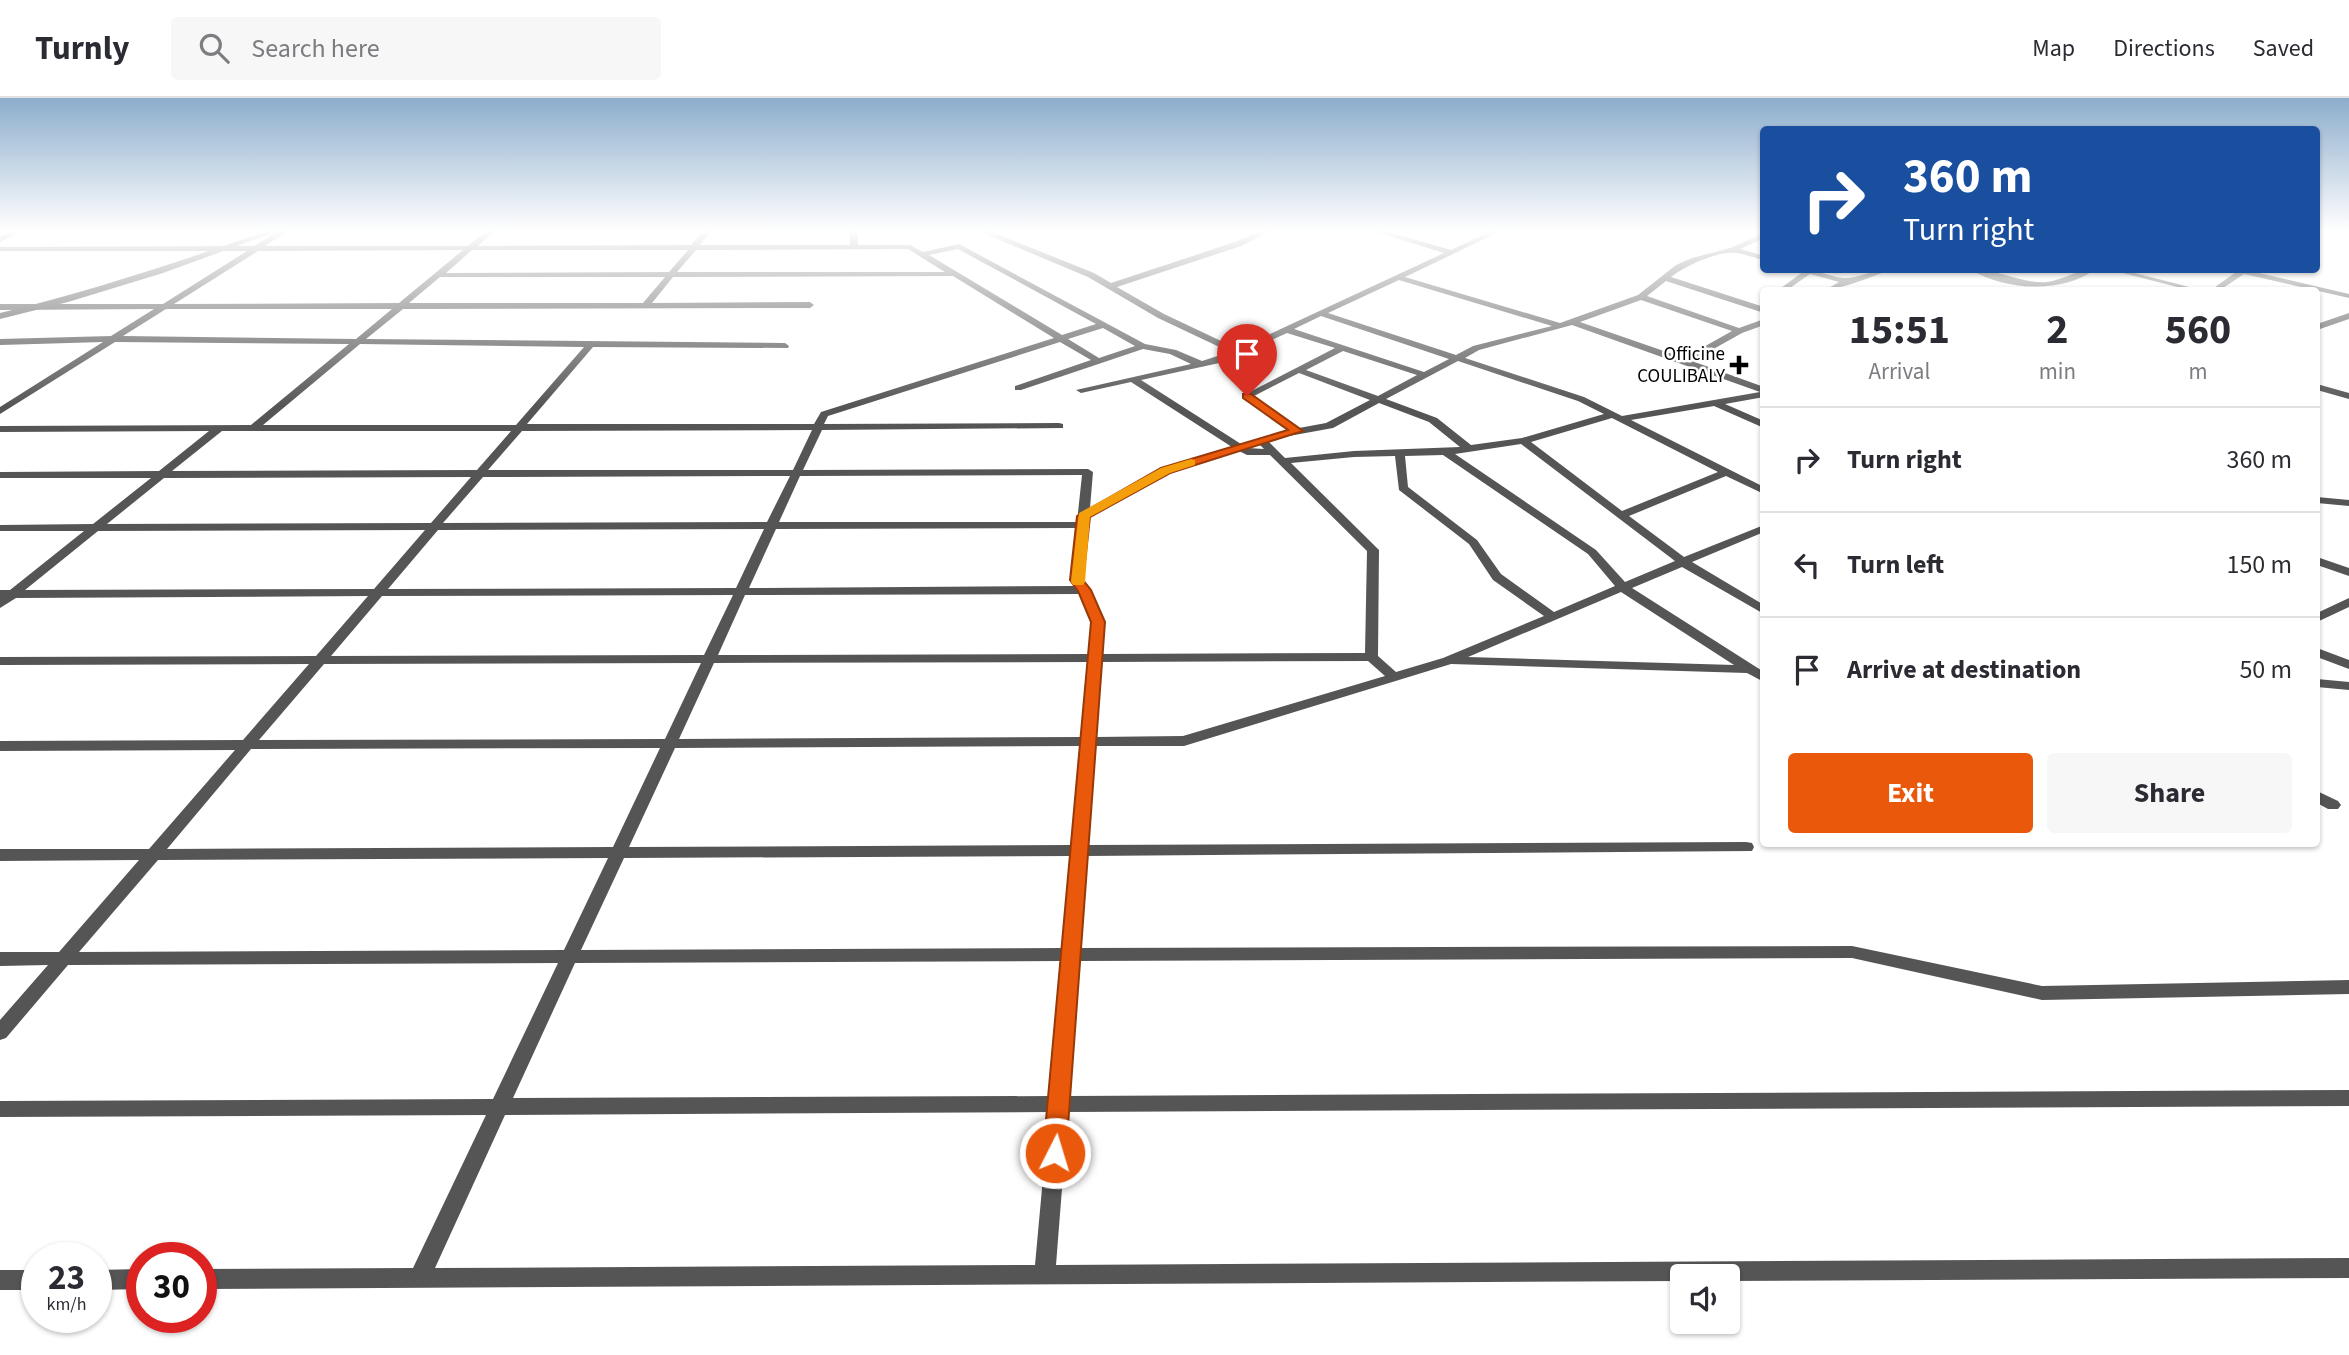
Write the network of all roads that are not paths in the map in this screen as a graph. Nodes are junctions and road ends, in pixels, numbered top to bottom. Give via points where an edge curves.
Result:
1 (99, 289) edge
2 (193, 289) edge
3 (422, 289) edge
4 (660, 289) edge
5 (978, 289) edge
6 (1037, 289) edge
7 (1115, 289) edge
8 (1372, 289) edge
9 (1436, 289) edge
10 (1651, 289) edge
11 (1698, 289) edge
12 (2320, 289) edge
13 (1641, 296) junction
14 (2349, 296) edge
15 (646, 305) junction
16 (810, 305) dead end
17 (40, 306) junction
18 (165, 306) junction
19 (401, 306) junction
20 (0, 307) edge
21 (1760, 309) edge
22 (1320, 313) junction
23 (0, 316) edge
24 (2349, 316) edge
25 (1572, 322) junction
26 (1760, 323) edge
27 (2320, 324) edge
28 (1103, 325) junction
29 (1561, 326) junction
30 (1285, 329) junction
31 (1739, 331) junction
32 (1060, 338) junction
33 (114, 339) junction
34 (358, 341) junction
35 (0, 342) edge
36 (591, 344) junction
37 (785, 346) dead end
38 (1142, 346) junction
39 (1342, 348) junction
40 (1237, 352) junction
41 (1457, 358) junction
42 (1098, 361) junction
43 (1684, 362) junction
44 (1200, 364) junction
45 (1298, 370) junction
46 (1425, 375) junction
47 (1133, 379) junction
48 (1018, 388) dead end
49 (2320, 388) edge
50 (1082, 390) dead end
51 (1760, 390) edge
52 (1760, 393) edge
53 (2349, 396) edge
54 (1378, 400) junction
55 (1715, 403) junction
56 (0, 411) edge
57 (1616, 417) junction
58 (1760, 423) edge
59 (818, 426) junction
60 (1059, 426) dead end
61 (520, 427) junction
62 (220, 428) junction
63 (254, 428) junction
64 (0, 429) edge
65 (1297, 431) junction
66 (1261, 440) junction
67 (1523, 441) junction
68 (1238, 447) junction
69 (1469, 449) junction
70 (1445, 452) junction
71 (1400, 453) junction
72 (1278, 456) junction
73 (797, 472) junction
74 (1727, 472) junction
75 (480, 473) junction
76 (163, 474) junction
77 (0, 475) edge
78 (1760, 489) edge
79 (2320, 500) edge
80 (2349, 503) edge
81 (1621, 515) junction
82 (1083, 521) junction
83 (771, 526) junction
84 (434, 527) junction
85 (0, 528) edge
86 (95, 528) junction
87 (1760, 530) edge
88 (1683, 562) junction
89 (2320, 562) edge
90 (2349, 572) edge
91 (1623, 588) junction
92 (1084, 590) junction
93 (741, 591) junction
94 (378, 593) junction
95 (7, 594) edge
96 (2349, 602) edge
97 (0, 604) edge
98 (1760, 608) edge
99 (2320, 616) edge
100 (1553, 617) junction
101 (2320, 653) edge
102 (1371, 657) junction
103 (1095, 658) junction
104 (709, 659) junction
105 (320, 660) junction
106 (1448, 661) junction
107 (0, 662) edge
108 (2349, 665) edge
109 (1757, 669) edge
110 (1395, 678) junction
111 (2320, 684) edge
112 (2349, 686) edge
113 (1088, 741) junction
114 (670, 743) junction
115 (248, 744) junction
116 (0, 746) edge
117 (2320, 798) edge
118 (2333, 806) dead end
119 (1746, 847) dead end
120 (1079, 850) junction
121 (619, 852) junction
122 (154, 854) junction
123 (0, 855) edge
124 (1071, 955) junction
125 (570, 957) junction
126 (0, 959) edge
127 (64, 959) junction
128 (2349, 987) edge
129 (0, 1033) edge
130 (2349, 1098) edge
131 (1059, 1104) junction
132 (499, 1107) junction
133 (0, 1109) edge
134 (2349, 1268) edge
135 (1045, 1275) junction
136 (419, 1278) junction
137 (217, 1279) edge
138 (0, 1280) edge
139 (21, 1280) edge

1 - 17 street
2 - 18 street
3 - 19 street
4 - 15 street
5 - 32 street
6 - 28 street
7 - 40 street
8 - 22 street
9 - 29 street
10 - 13 street
11 - 21 street
12 - 14 street
13 - 25 street
13 - 31 street
15 - 16 street
15 - 19 street
17 - 18 street
17 - 20 street
17 - 23 street
18 - 19 street
18 - 33 street
19 - 34 street
22 - 30 street
22 - 41 street
24 - 27 street
25 - 29 street
25 - 43 street
26 - 31 street
28 - 32 street
28 - 38 street
29 - 41 street via 1476,348
30 - 39 street
30 - 40 street
31 - 43 street
32 - 42 street
32 - 59 street via 824,414
33 - 34 street
33 - 35 street
33 - 56 street
34 - 36 street
34 - 63 street
36 - 37 street
36 - 61 street
38 - 42 street
38 - 44 street
39 - 45 street
39 - 46 street
40 - 44 street
41 - 46 street
41 - 57 street via 1581,399
42 - 48 street
43 - 51 street
44 - 47 street
45 - 54 street
45 - 65 street via 1247,396
46 - 54 street
47 - 50 street
47 - 68 street
49 - 53 street
52 - 55 street
54 - 65 street via 1329,426
54 - 69 street via 1433,421
55 - 57 street
55 - 58 street
57 - 67 street
57 - 74 street
59 - 60 street
59 - 61 street
59 - 73 street
61 - 63 street
61 - 75 street
62 - 63 street
62 - 64 street
62 - 76 street
65 - 66 street
66 - 68 street
66 - 72 street
67 - 69 street
67 - 81 street
68 - 72 street
68 - 82 street via 1165,471
69 - 70 street
70 - 71 street
70 - 91 street via 1592,552
71 - 72 street
71 - 100 street via 1403,488 1473,542 1497,577
72 - 102 street via 1373,550
73 - 75 street
73 - 82 street via 1088,472
73 - 83 street
74 - 78 street
74 - 81 street
75 - 76 street
75 - 84 street
76 - 77 street
76 - 86 street
79 - 80 street
81 - 88 street
82 - 83 street
82 - 92 street via 1076,580
83 - 84 street
83 - 93 street
84 - 86 street
84 - 94 street
85 - 86 street
86 - 95 street
87 - 88 street
88 - 91 street
88 - 98 street
89 - 90 street
91 - 100 street
91 - 109 street
92 - 93 street
92 - 103 street via 1098,622
93 - 94 street
93 - 104 street
94 - 95 street
94 - 105 street
95 - 97 street
96 - 99 street
100 - 106 street
101 - 108 street
102 - 103 street
102 - 110 street
103 - 104 street
103 - 113 street
104 - 105 street
104 - 114 street
105 - 107 street
105 - 115 street
106 - 109 street
106 - 110 street
110 - 113 street via 1185,741
111 - 112 street
113 - 114 street
113 - 120 street
114 - 115 street
114 - 121 street
115 - 116 street
115 - 122 street
117 - 118 street
119 - 120 street
120 - 121 street
120 - 124 street
121 - 122 street
121 - 125 street
122 - 123 street
122 - 127 street
124 - 125 street
124 - 128 street via 1852,951 2042,993
124 - 131 street
125 - 127 street
125 - 132 street
126 - 127 street
127 - 129 street
130 - 131 street
131 - 132 street
131 - 135 street
132 - 133 street
132 - 136 street
134 - 135 street
135 - 136 street
136 - 137 street
138 - 139 street

